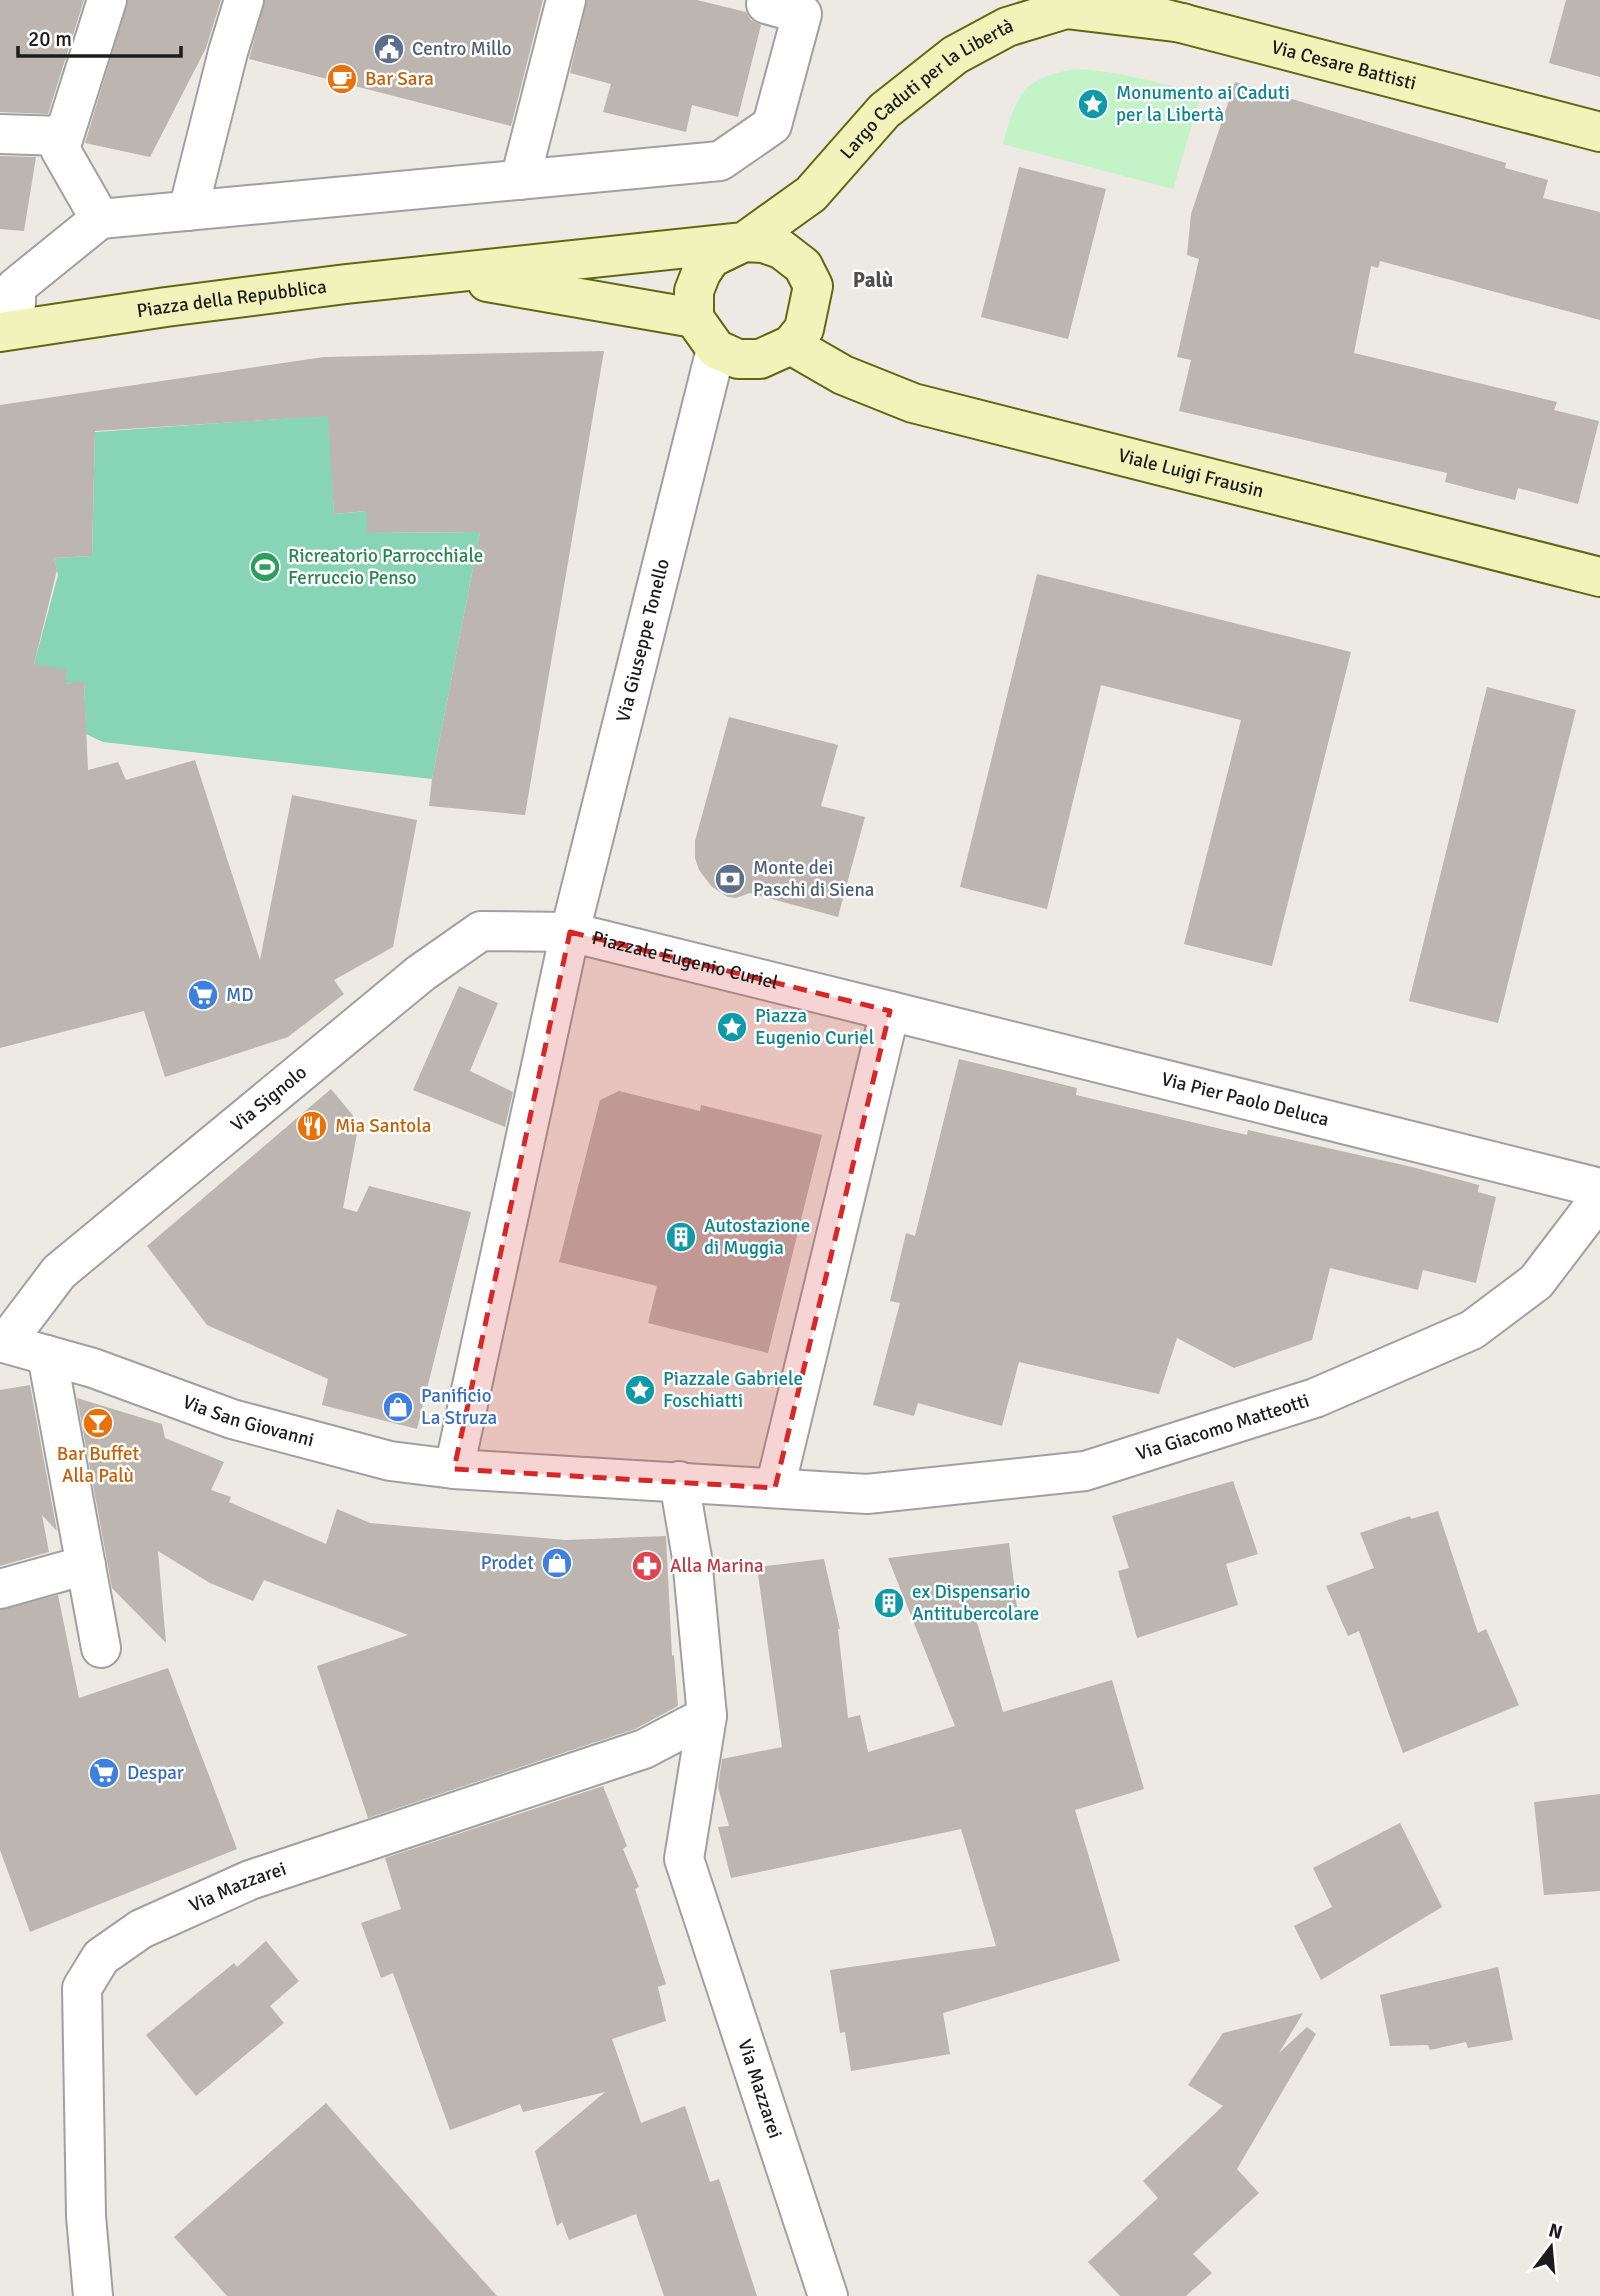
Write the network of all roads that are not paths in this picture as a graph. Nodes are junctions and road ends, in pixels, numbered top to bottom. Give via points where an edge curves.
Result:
1 (107, 0) edge
2 (244, 0) edge
3 (566, 0) edge
4 (1087, 0) edge
5 (766, 4) dead end
6 (1183, 23) junction
7 (1600, 132) edge
8 (0, 134) edge
9 (62, 143) junction
10 (520, 180) junction
11 (188, 211) junction
12 (100, 219) junction
13 (744, 242) junction
14 (444, 274) junction
15 (694, 318) junction
16 (13, 321) edge
17 (791, 345) junction
18 (716, 348) junction
19 (1600, 577) edge
20 (570, 932) junction
21 (890, 1011) junction
22 (1600, 1188) edge
23 (1600, 1198) edge
24 (3, 1342) edge
25 (47, 1355) junction
26 (454, 1469) junction
27 (679, 1481) junction
28 (775, 1488) junction
29 (86, 1565) junction
30 (0, 1589) edge
31 (101, 1648) dead end
32 (707, 1716) junction
33 (93, 2296) edge
34 (828, 2296) edge

1 - 9 street
2 - 11 street
3 - 10 street
4 - 6 main road, Via Cesare Battisti
5 - 10 street via 802,14 772,125 720,161
6 - 7 main road, Via Cesare Battisti
6 - 13 main road, Largo Caduti per la Libertà via 1066,9 1007,27 955,55 884,111 811,194
8 - 9 street
9 - 12 street
10 - 11 street
11 - 12 street
12 - 16 street via 16,287
13 - 14 main road, Piazza della Repubblica
13 - 15 main road, Largo Caduti per la Libertà via 711,258 701,273 694,290
13 - 17 main road via 780,249 803,266 813,286 803,329
14 - 15 main road, Piazza della Repubblica
14 - 16 main road, Piazza della Repubblica
15 - 18 main road
17 - 18 main road via 760,359 738,359
17 - 19 main road, Viale Luigi Frausin via 843,374 913,403
18 - 20 street, Via Giuseppe Tonello
20 - 21 street, Piazzale Eugenio Curiel
20 - 24 street, Via Signolo via 481,931 421,973 59,1272
20 - 26 street, Piazzale Eugenio Curiel
21 - 22 street, Via Pier Paolo Deluca
21 - 28 street
23 - 28 street, Via Giacomo Matteotti via 1536,1282 1472,1330 1315,1398 1085,1471 867,1494
24 - 25 street, Via San Giovanni
25 - 26 street, Via San Giovanni via 245,1423 390,1461
25 - 29 street
26 - 27 street
27 - 28 street
27 - 32 street, Via Mazzarei via 692,1558
29 - 30 street
29 - 31 street
32 - 33 street, Via Mazzarei via 644,1749 250,1880 141,1929 101,1957 82,1988 86,2216
32 - 34 street, Via Mazzarei via 684,1859

